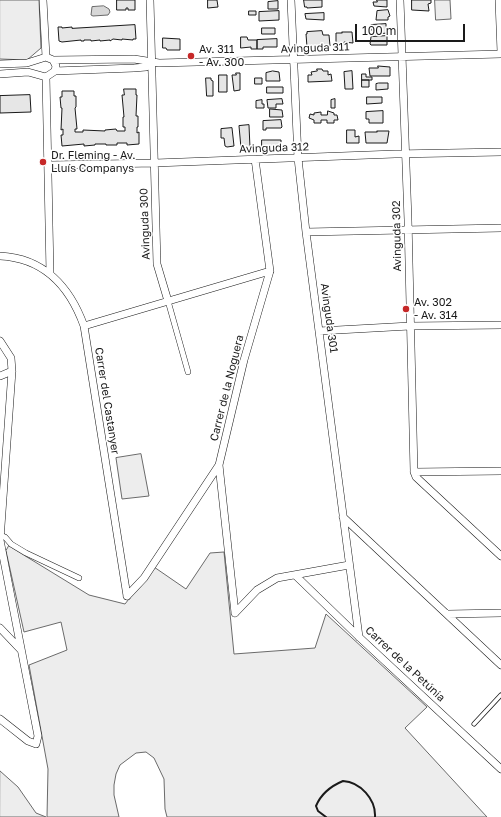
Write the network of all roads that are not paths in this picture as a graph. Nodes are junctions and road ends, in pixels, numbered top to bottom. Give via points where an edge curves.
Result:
1 (43, 0) edge
2 (150, 0) edge
3 (291, 0) edge
4 (400, 0) edge
5 (499, 0) edge
6 (501, 53) edge
7 (402, 56) junction
8 (46, 57) junction
9 (38, 60) junction
10 (53, 60) junction
11 (293, 60) junction
12 (153, 63) junction
13 (0, 64) edge
14 (55, 72) junction
15 (0, 74) edge
16 (43, 76) junction
17 (501, 152) edge
18 (405, 154) junction
19 (298, 158) junction
20 (255, 159) junction
21 (155, 163) junction
22 (48, 165) junction
23 (501, 228) edge
24 (408, 230) junction
25 (306, 232) junction
26 (0, 256) edge
27 (270, 271) junction
28 (50, 273) junction
29 (168, 301) junction
30 (501, 325) edge
31 (84, 326) junction
32 (410, 326) junction
33 (320, 331) junction
34 (0, 341) edge
35 (12, 370) junction
36 (188, 372) dead end
37 (0, 376) edge
38 (3, 454) edge
39 (219, 464) junction
40 (501, 471) edge
41 (414, 472) junction
42 (343, 517) junction
43 (0, 535) edge
44 (0, 540) edge
45 (501, 556) edge
46 (349, 565) junction
47 (295, 574) junction
48 (79, 578) dead end
49 (127, 596) joint
50 (501, 613) edge
51 (448, 614) junction
52 (0, 628) edge
53 (359, 637) junction
54 (21, 650) junction
55 (501, 665) edge
56 (501, 695) edge
57 (0, 718) edge
58 (474, 724) dead end
59 (501, 769) edge

1 - 8 street
2 - 12 street, Avinguda 300
3 - 11 street, Avinguda 301
4 - 7 street, Avinguda 302
5 - 6 street
6 - 7 street, Avinguda 311
7 - 11 street, Avinguda 311
7 - 18 street, Avinguda 302
8 - 9 street
8 - 10 street
9 - 13 street
9 - 16 street via 35,68
10 - 12 street via 134,59
10 - 14 street
11 - 12 street, Avinguda 311
11 - 19 street, Avinguda 301
12 - 14 street via 146,67
12 - 21 street, Avinguda 300
14 - 16 street
15 - 16 street via 28,72
16 - 22 street
17 - 18 street, Avinguda 312
18 - 19 street, Avinguda 312
18 - 24 street, Avinguda 302
19 - 20 street, Avinguda 312
19 - 25 street, Avinguda 301
20 - 21 street, Avinguda 312
20 - 27 street, Carrer de la Noguera
21 - 22 street, Avinguda 312
21 - 29 street, Avinguda 300 via 157,264
22 - 28 street
23 - 24 street
24 - 25 street
24 - 32 street, Avinguda 302
25 - 33 street, Avinguda 301
26 - 28 street, Carrer del Castanyer via 29,262
27 - 29 street
27 - 39 street, Carrer de la Noguera via 244,360
28 - 31 street, Carrer del Castanyer via 66,291
29 - 31 street
29 - 36 street, Avinguda 300
30 - 32 street
31 - 49 street, Carrer del Castanyer
32 - 33 street
32 - 41 street, Avinguda 302
33 - 42 street, Avinguda 301
34 - 35 street via 11,358
35 - 37 street
35 - 38 street
38 - 43 street
39 - 47 street via 235,613 257,590 277,578
39 - 49 street, Carrer de la Noguera via 144,578
40 - 41 street
41 - 45 street via 416,477
42 - 46 street, Avinguda 301
42 - 51 street
43 - 44 street
43 - 48 street via 26,553
44 - 54 street
46 - 47 street
46 - 53 street, Avinguda 301
47 - 53 street, Carrer de la Petúnia
50 - 51 street
51 - 55 street
52 - 54 street
53 - 59 street, Carrer de la Petúnia
54 - 57 street via 38,736 36,744 28,741
56 - 58 lane

